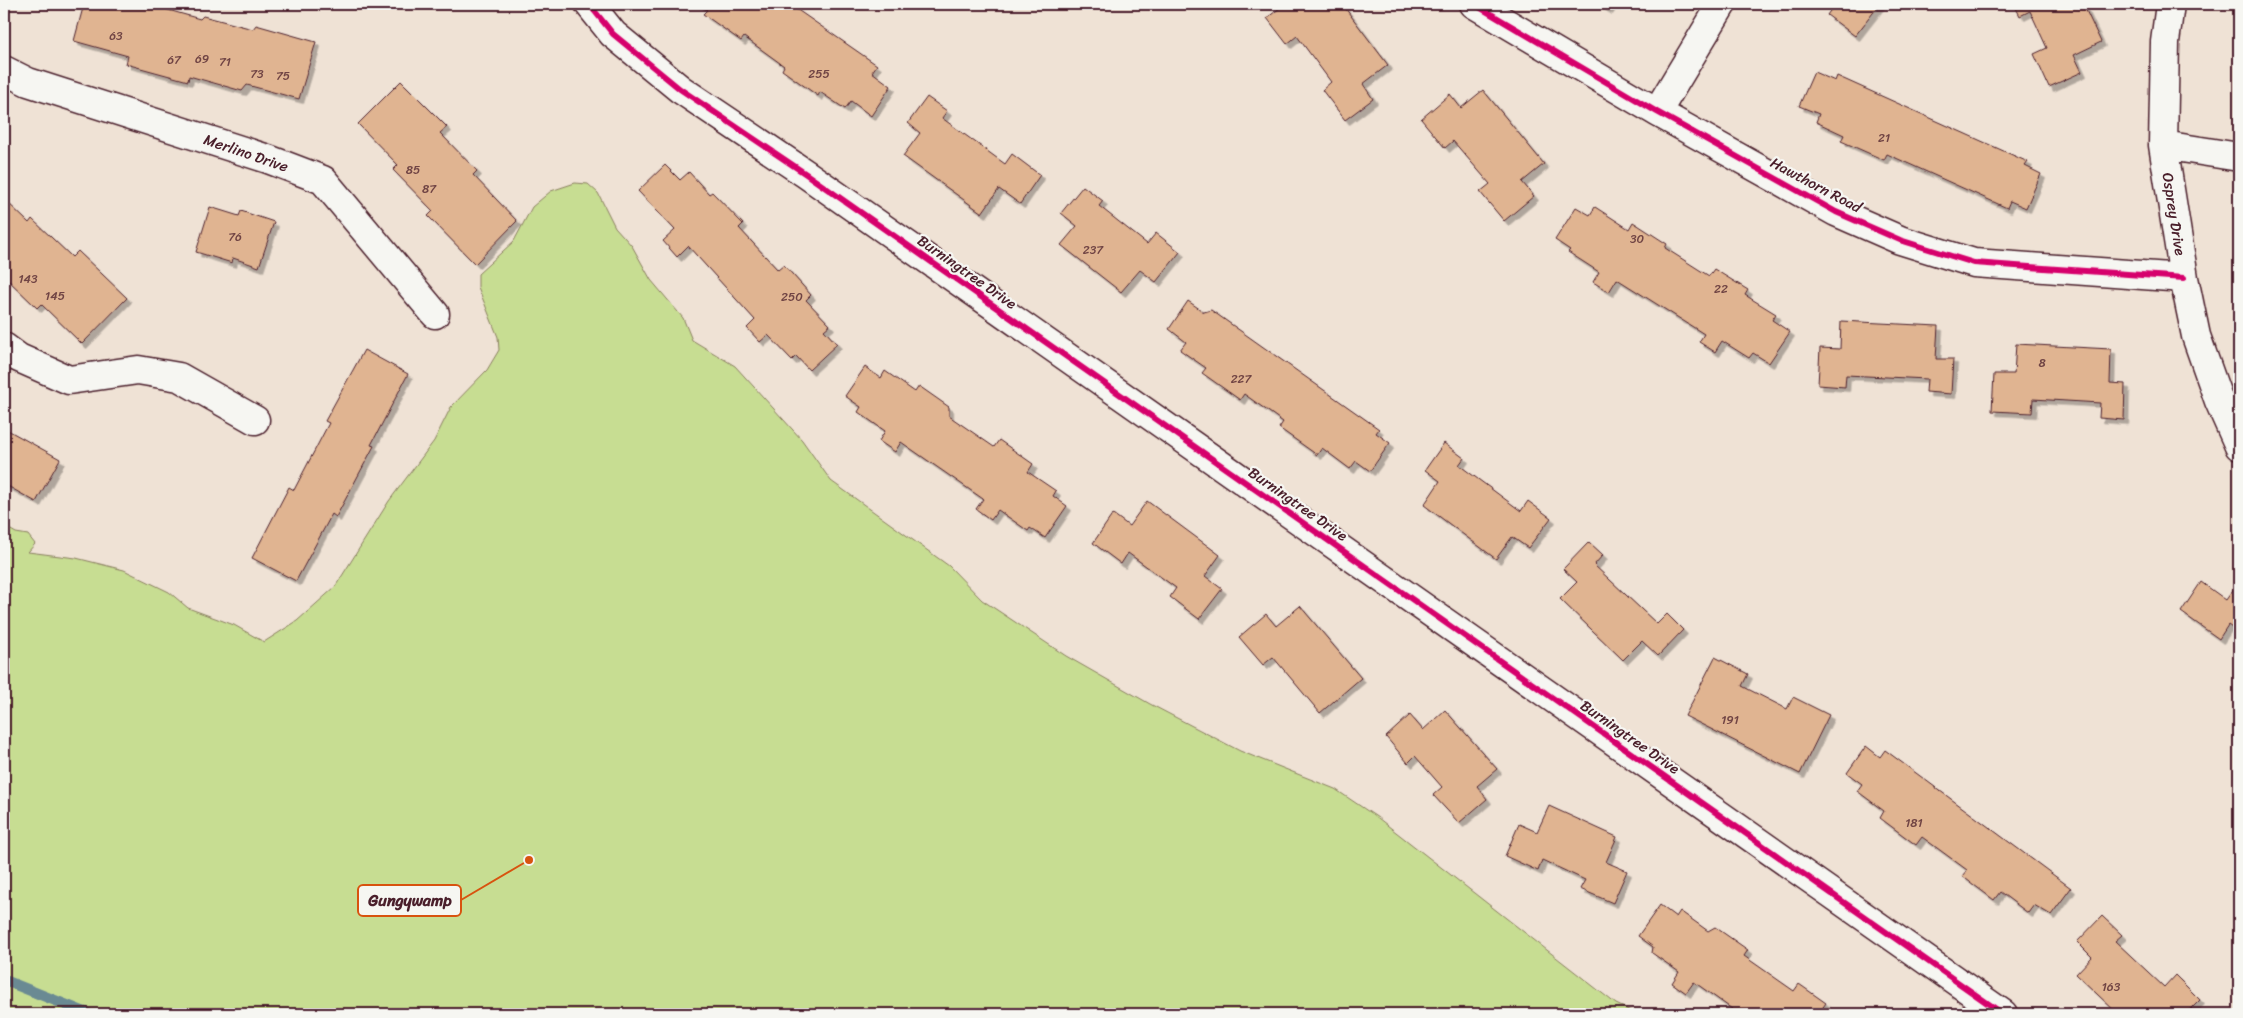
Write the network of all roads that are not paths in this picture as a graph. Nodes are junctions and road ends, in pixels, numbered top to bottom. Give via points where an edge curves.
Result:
1 (589, 4) edge
2 (1474, 4) edge
3 (1722, 4) edge
4 (2170, 4) edge
5 (4, 70) edge
6 (1657, 112) junction
7 (2163, 145) junction
8 (2239, 157) edge
9 (2184, 278) junction
10 (435, 314) dead end
11 (4, 347) edge
12 (255, 420) dead end
13 (2239, 446) edge
14 (2003, 1014) edge

1 - 14 street, Burningtree Drive via 613,34 680,89 806,174
2 - 6 street, Hawthorn Road
3 - 6 street
4 - 7 street, Osprey Drive via 2165,42
5 - 10 street, Merlino Drive via 28,82 268,159 323,180
6 - 9 street, Hawthorn Road via 1836,212 1900,240 1974,263
7 - 8 street
7 - 9 street, Osprey Drive
9 - 13 street, Osprey Drive via 2200,345 2219,402
11 - 12 street via 20,358 69,380 138,370 179,378

